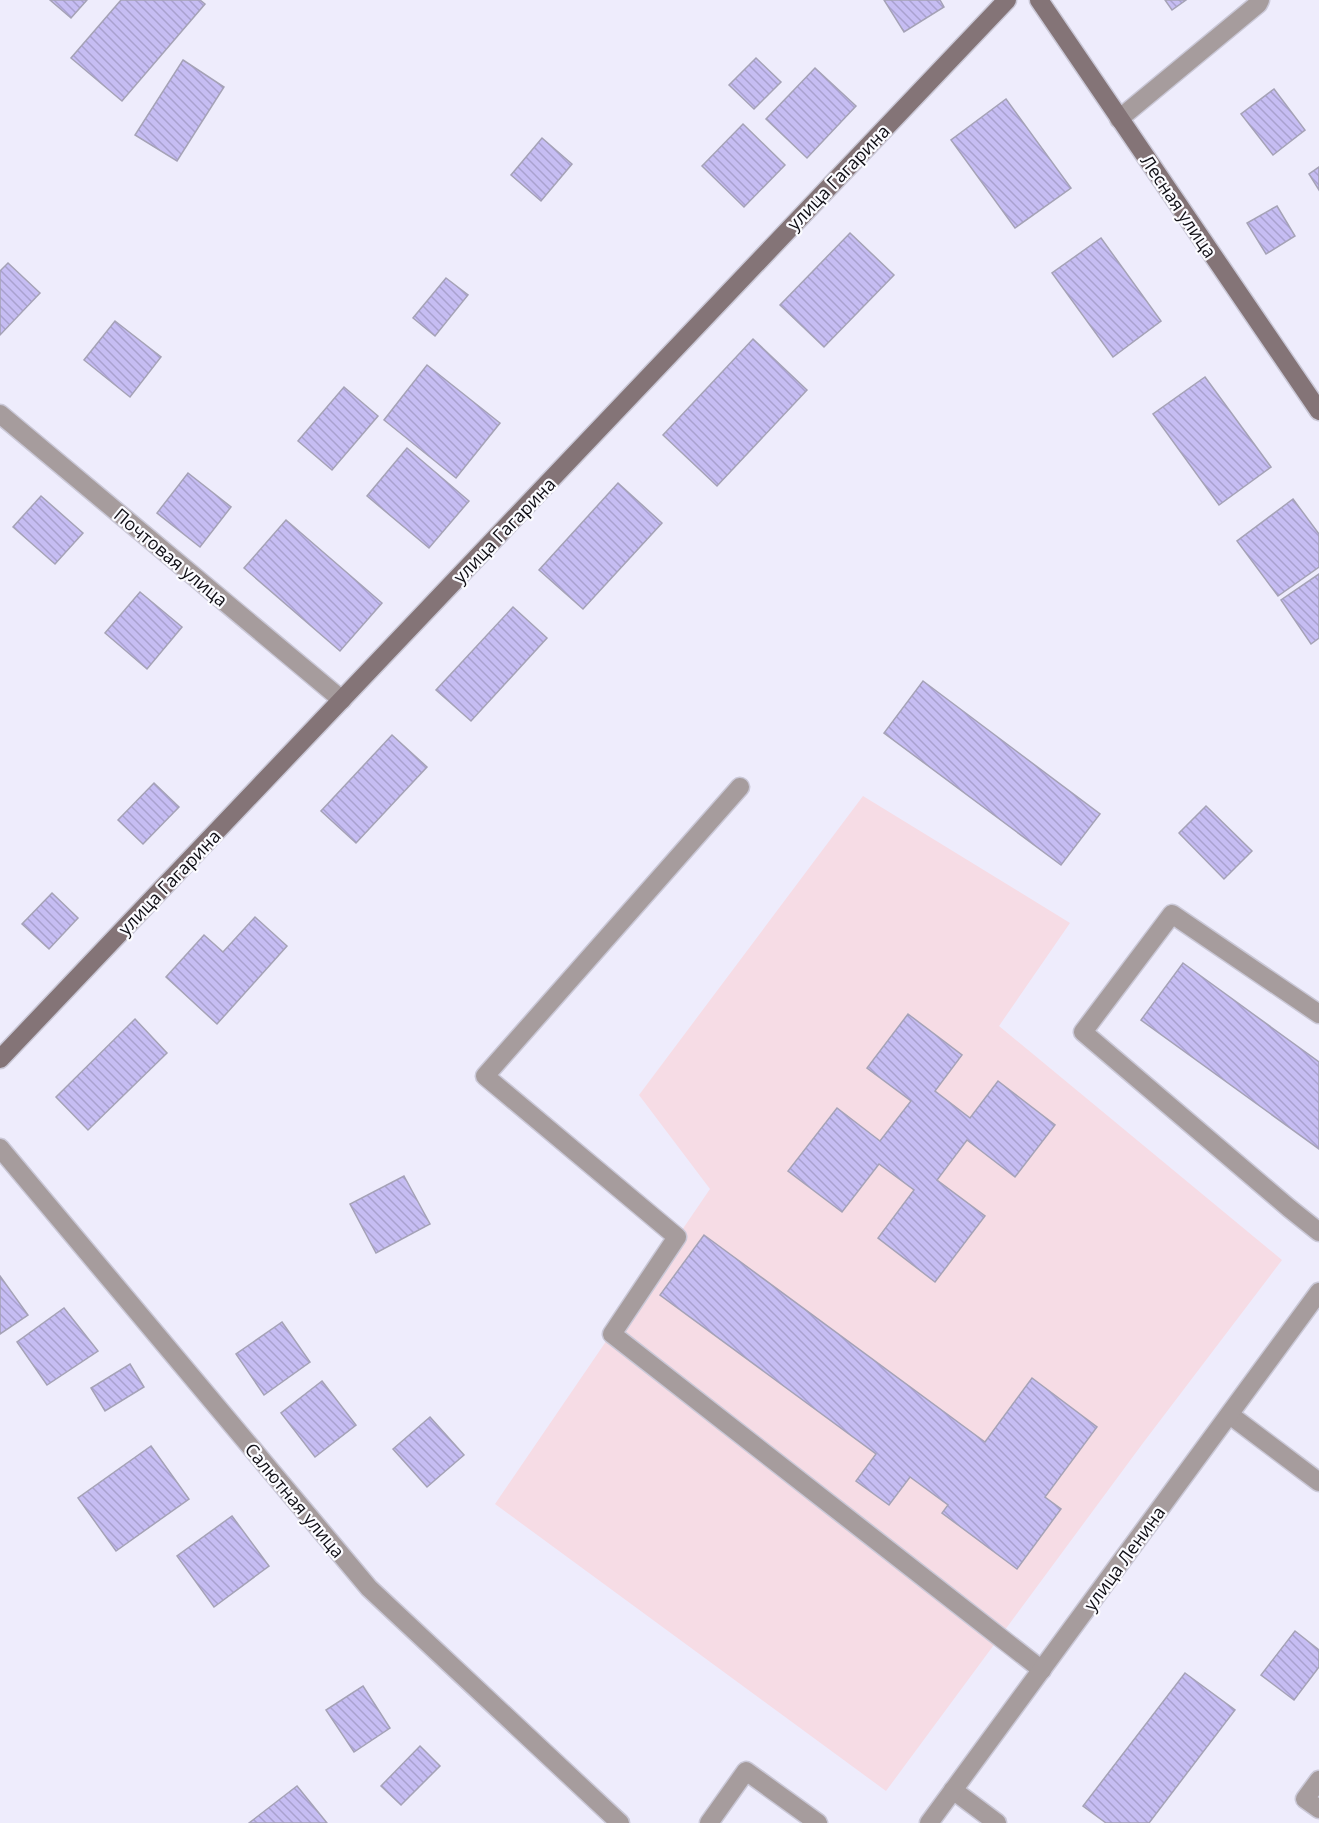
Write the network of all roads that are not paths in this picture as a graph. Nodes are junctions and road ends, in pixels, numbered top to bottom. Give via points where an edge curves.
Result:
1 (1007, 0) edge
2 (1039, 0) edge
3 (1260, 0) edge
4 (1119, 118) junction
5 (1319, 411) edge
6 (0, 414) edge
7 (342, 700) junction
8 (740, 787) dead end
9 (1319, 1014) edge
10 (0, 1059) edge
11 (0, 1149) edge
12 (1319, 1232) edge
13 (1319, 1292) edge
14 (1230, 1415) junction
15 (1319, 1482) edge
16 (1042, 1670) junction
17 (1319, 1780) edge
18 (953, 1790) junction
19 (1319, 1809) edge
20 (620, 1823) edge
21 (709, 1823) edge
22 (818, 1823) edge
23 (928, 1823) edge
24 (997, 1823) edge

1 - 7 street, улица Гагарина
2 - 4 street, Лесная улица
3 - 4 street
4 - 5 street, Лесная улица
6 - 7 street, Почтовая улица
7 - 10 street, улица Гагарина
8 - 16 street via 485,1076 677,1237 612,1334
9 - 12 street via 1172,914 1083,1032
11 - 20 street, Салютная улица via 369,1588
13 - 14 street, улица Ленина
14 - 15 street
14 - 16 street, улица Ленина
16 - 18 street, улица Ленина
17 - 19 street via 1305,1799
18 - 23 street, улица Ленина
18 - 24 street
21 - 22 street via 746,1771

